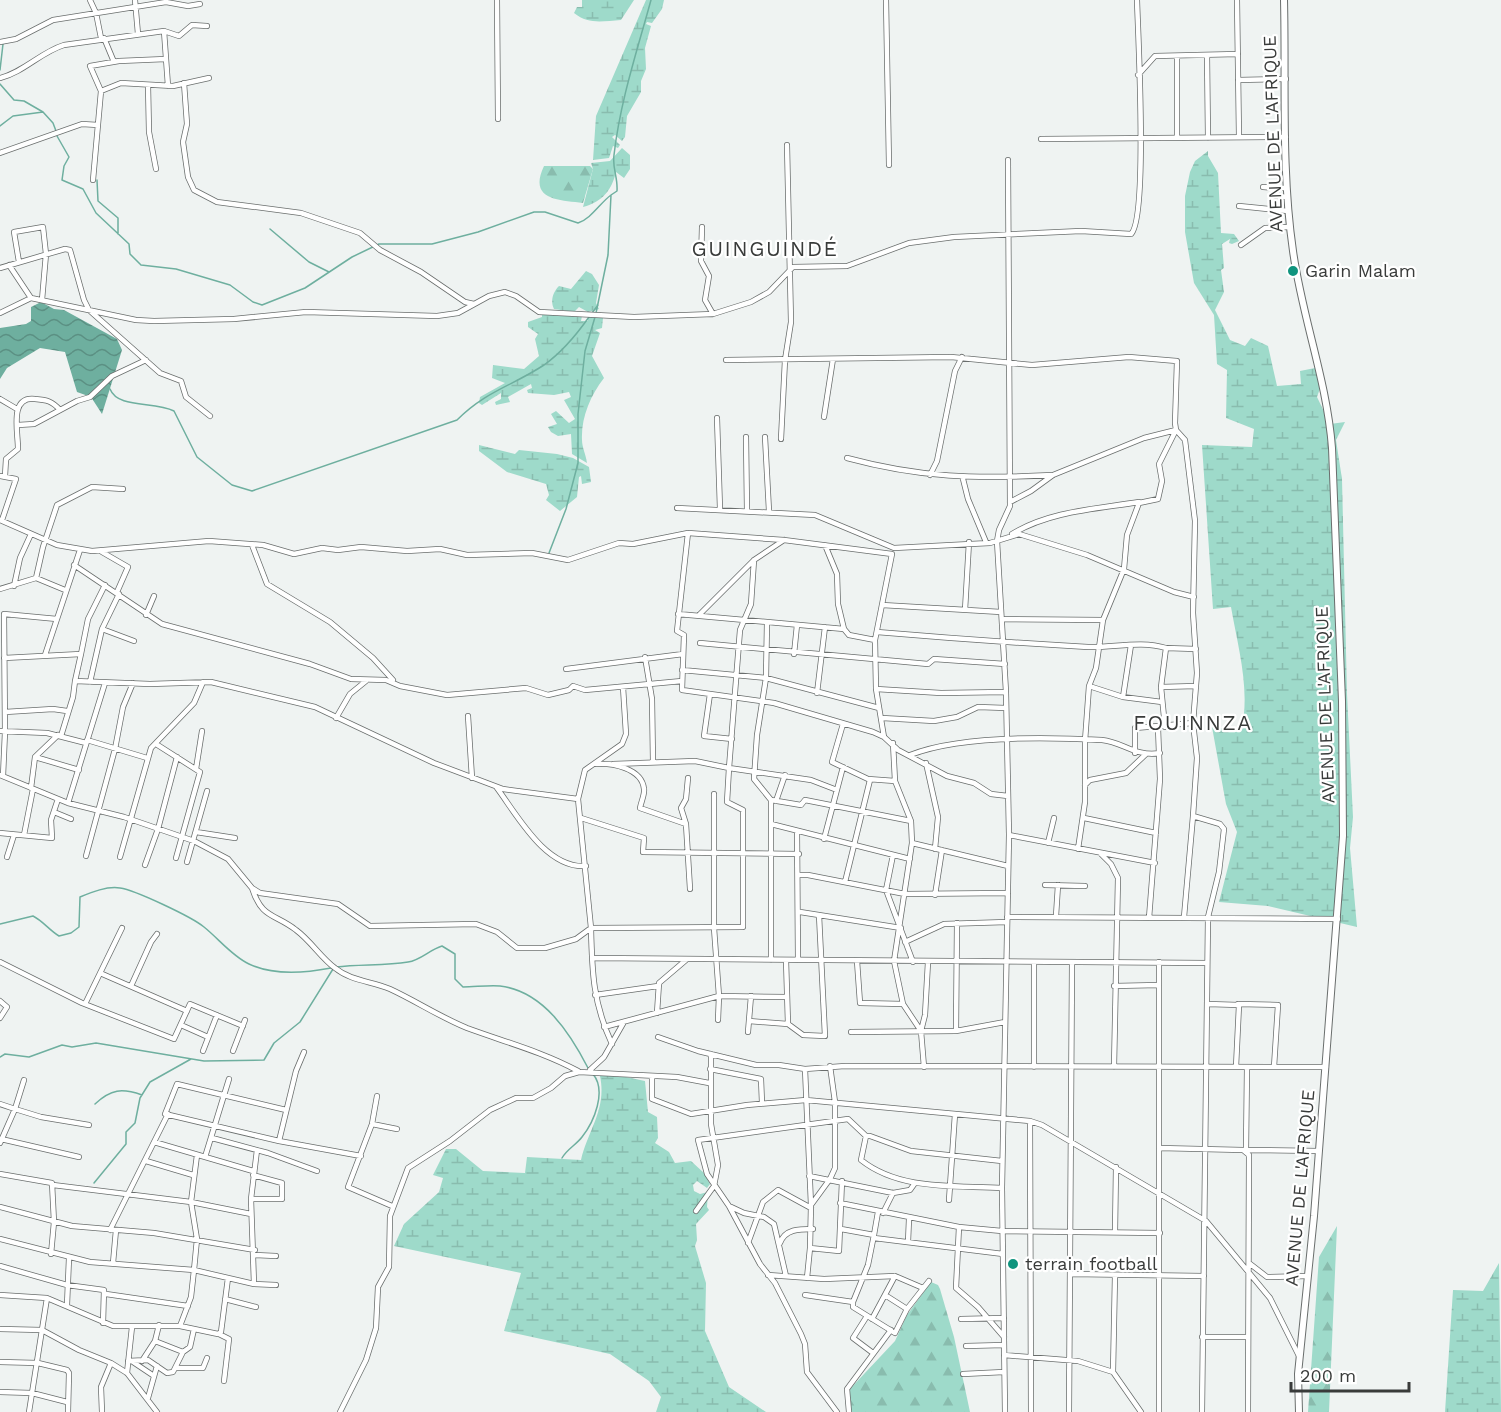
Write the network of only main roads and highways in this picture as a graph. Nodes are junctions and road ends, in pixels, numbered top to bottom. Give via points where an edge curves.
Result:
1 (1284, 0) edge
2 (1299, 1412) edge

1 - 2 main road, AVENUE DE L'AFRIQUE via 1288,211 1299,286 1330,421 1342,701 1343,836 1338,919 1300,1358

